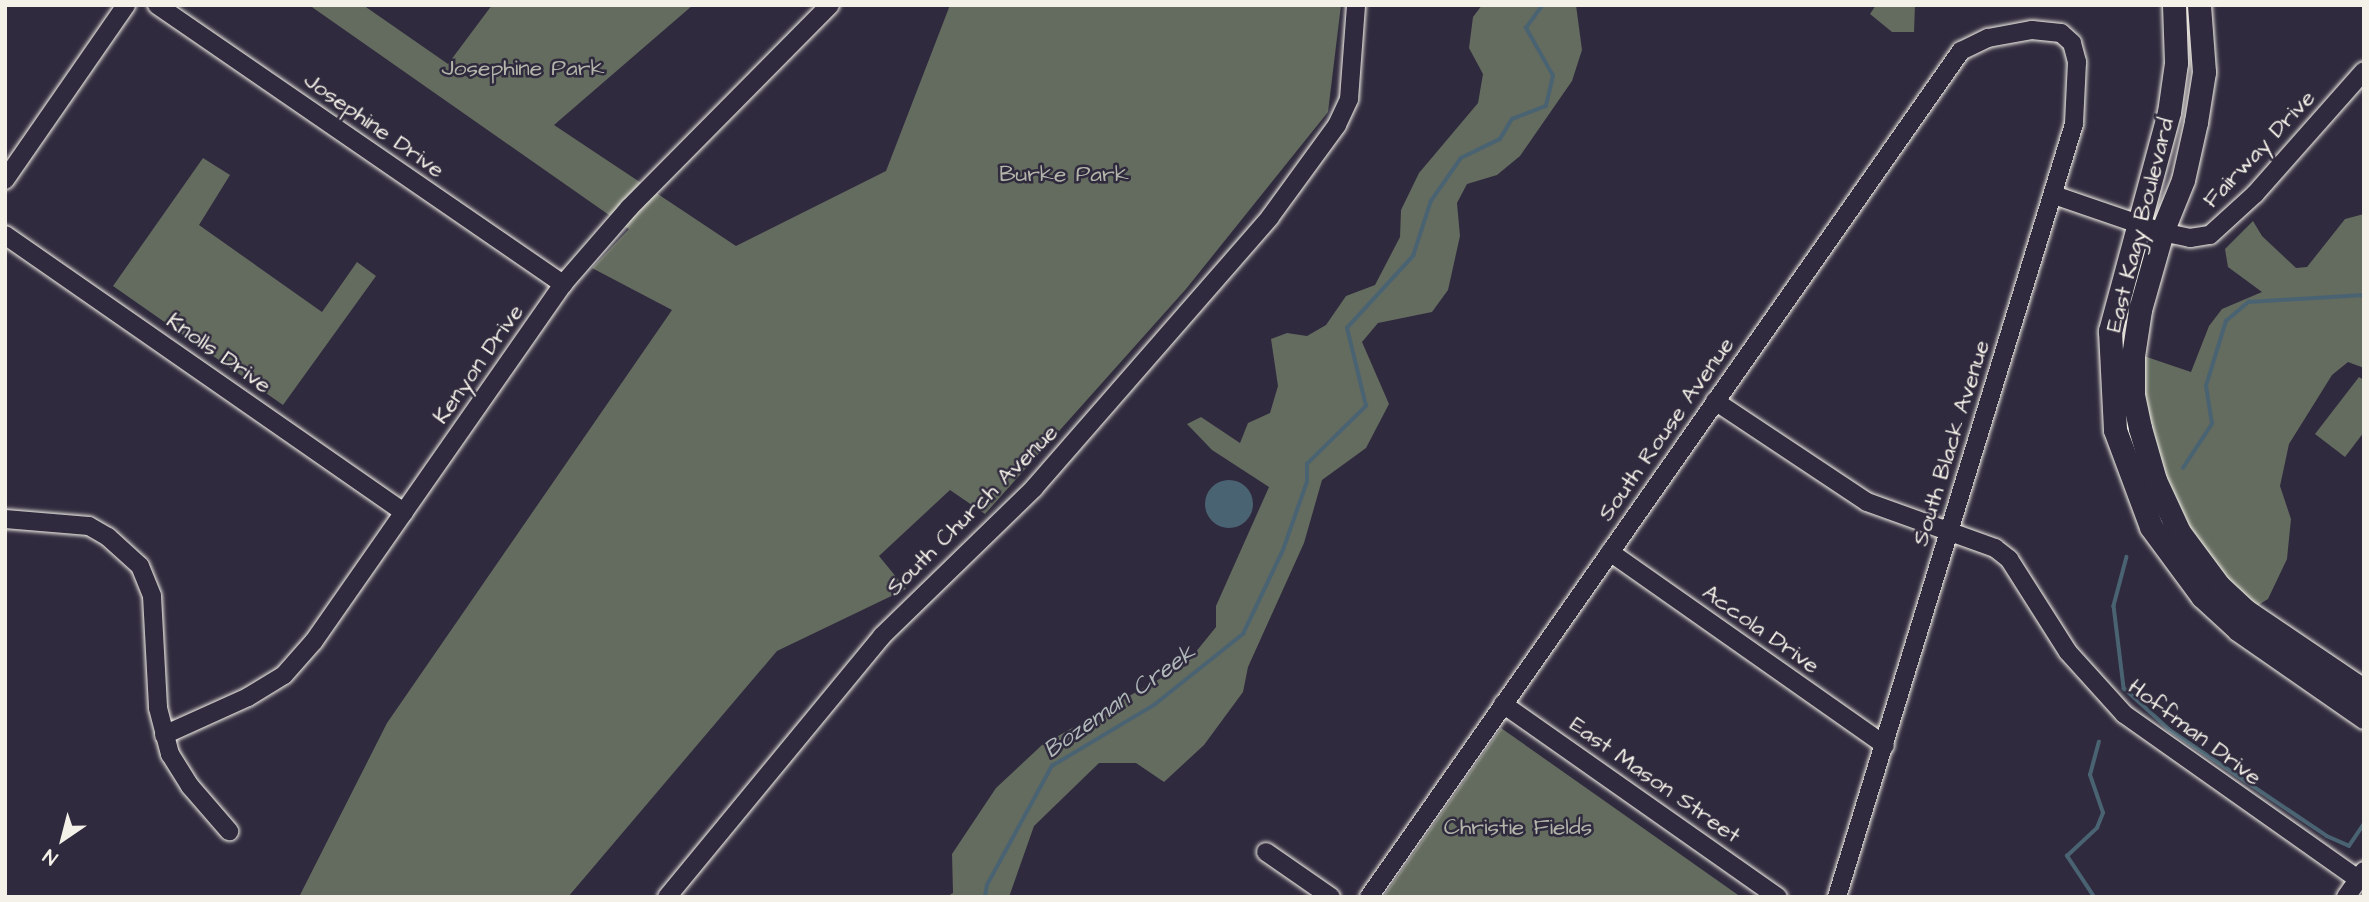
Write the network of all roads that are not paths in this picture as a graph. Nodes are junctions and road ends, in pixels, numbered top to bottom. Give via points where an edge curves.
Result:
1 (126, 5) edge
2 (157, 5) edge
3 (830, 5) edge
4 (1356, 5) edge
5 (2174, 5) edge
6 (2199, 5) edge
7 (2032, 30) joint
8 (2364, 71) edge
9 (5, 180) edge
10 (2054, 195) junction
11 (2139, 222) junction
12 (2162, 232) junction
13 (5, 235) edge
14 (562, 284) junction
15 (1715, 401) junction
16 (404, 512) junction
17 (5, 519) edge
18 (1949, 531) junction
19 (1610, 552) junction
20 (2364, 691) edge
21 (1503, 704) junction
22 (2364, 717) edge
23 (164, 735) junction
24 (1885, 745) junction
25 (229, 831) dead end
26 (1266, 852) dead end
27 (2361, 875) edge
28 (667, 897) edge
29 (1331, 897) edge
30 (1369, 897) edge
31 (1779, 897) edge
32 (1837, 897) edge
33 (2346, 897) edge

1 - 9 street
2 - 14 street, Josephine Drive
3 - 14 street, Kenyon Drive via 629,208
4 - 28 street, South Church Avenue via 1353,79 1337,125 1270,217 1034,488 882,636
5 - 11 main road, East Kagy Boulevard via 2176,63 2169,112
6 - 12 main road, East Kagy Boulevard via 2204,72 2200,97 2183,180
7 - 10 street, South Black Avenue via 2061,33 2072,43 2077,62 2074,124
7 - 15 street, South Rouse Avenue via 1989,38 1961,51
8 - 12 street, Fairway Drive via 2232,218 2210,235 2190,238
10 - 11 street, Fairway Drive
10 - 18 street, South Black Avenue
11 - 12 street, Fairway Drive
11 - 22 main road, East Kagy Boulevard via 2117,296 2109,370 2115,430 2137,498 2172,560 2202,596 2239,630
12 - 20 main road, East Kagy Boulevard via 2133,356 2133,395 2155,480 2179,533 2219,586 2246,611
13 - 16 street, Knolls Drive
14 - 16 street, Kenyon Drive
15 - 18 street, Hoffman Drive via 1856,496 1891,513
15 - 19 street, South Rouse Avenue
16 - 23 street, Kenyon Drive via 314,642 284,675 248,697
17 - 23 street via 89,526 140,566 152,596 158,708
18 - 24 street, South Black Avenue
18 - 27 street, Hoffman Drive via 1976,539 2009,559 2068,652 2124,713
19 - 21 street, South Rouse Avenue
19 - 24 street, Accola Drive
21 - 30 street, South Rouse Avenue
21 - 31 street, East Mason Street
23 - 25 street via 190,786
24 - 32 street, South Black Avenue
26 - 29 street
27 - 33 street

